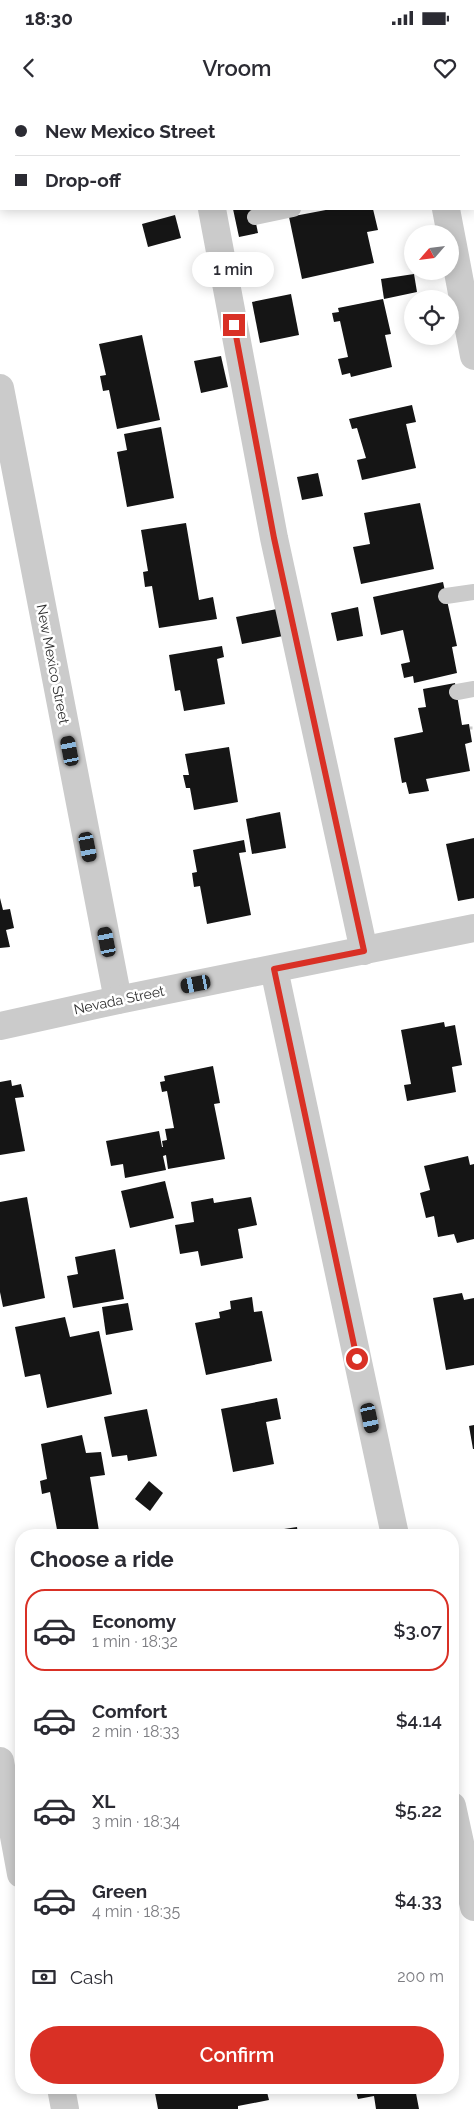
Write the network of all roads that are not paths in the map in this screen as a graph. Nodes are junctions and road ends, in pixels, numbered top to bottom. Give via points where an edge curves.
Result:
1 (212, 210) edge
2 (288, 210) edge
3 (446, 210) edge
4 (255, 217) dead end
5 (474, 356) edge
6 (0, 388) edge
7 (474, 592) edge
8 (446, 596) dead end
9 (474, 689) edge
10 (457, 692) dead end
11 (474, 928) edge
12 (364, 951) junction
13 (274, 969) junction
14 (118, 1000) junction
15 (0, 1026) edge
16 (394, 1529) edge
17 (0, 1761) edge
18 (459, 1838) edge
19 (15, 1842) edge
20 (474, 1907) edge
21 (62, 2094) edge
22 (65, 2109) edge

1 - 12 street via 274,538
2 - 4 lane
3 - 5 street
6 - 14 street, New Mexico Street
7 - 8 lane
9 - 10 lane
11 - 12 street, Nevada Street
12 - 13 street, Nevada Street
13 - 14 street, Nevada Street
13 - 16 street
14 - 15 street, Nevada Street
17 - 19 street
18 - 20 street
21 - 22 street

